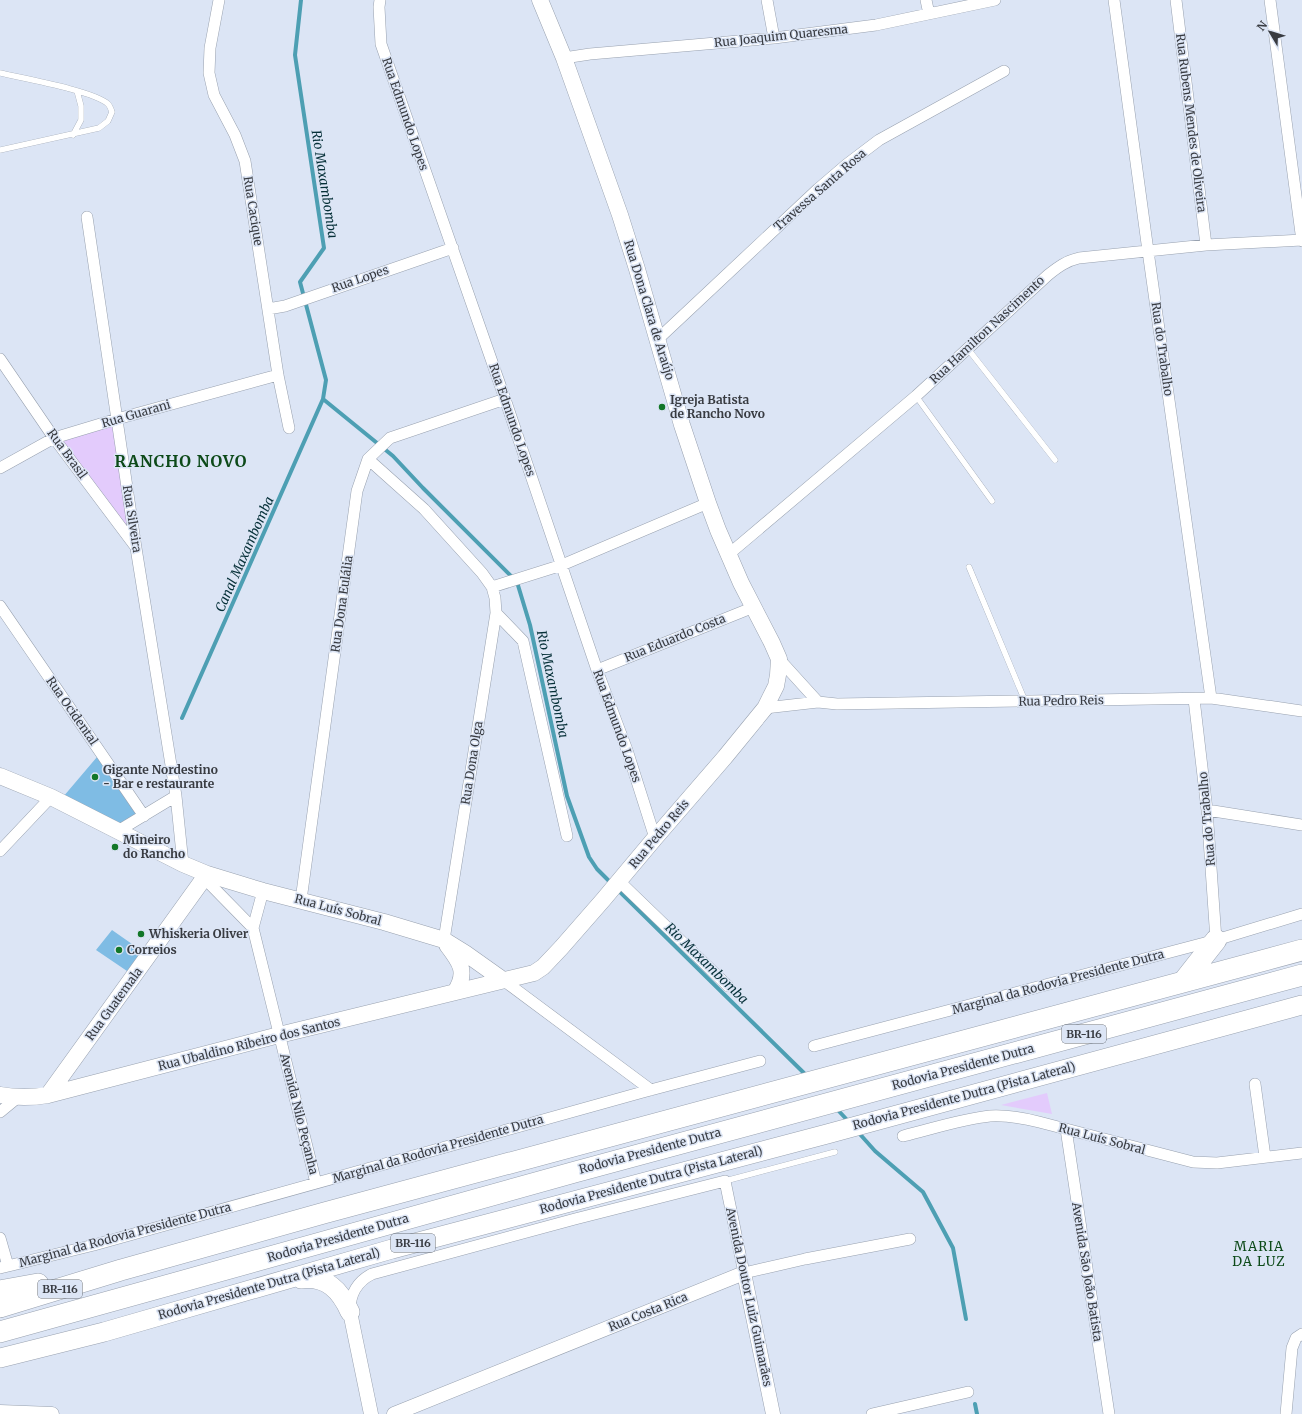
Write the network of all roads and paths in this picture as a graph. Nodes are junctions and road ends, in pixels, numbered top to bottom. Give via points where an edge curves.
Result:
1 (219, 0) edge
2 (380, 0) edge
3 (540, 0) edge
4 (767, 0) edge
5 (926, 0) edge
6 (995, 0) edge
7 (1114, 0) edge
8 (1176, 0) edge
9 (1270, 0) edge
10 (929, 14) junction
11 (774, 38) junction
12 (564, 58) junction
13 (1004, 70) dead end
14 (0, 73) edge
15 (77, 91) junction
16 (73, 135) junction
17 (0, 150) edge
18 (87, 217) dead end
19 (1302, 241) edge
20 (1206, 245) junction
21 (452, 248) junction
22 (1148, 251) junction
23 (268, 309) junction
24 (658, 339) junction
25 (968, 349) junction
26 (0, 359) edge
27 (278, 375) junction
28 (916, 396) junction
29 (505, 399) junction
30 (117, 419) junction
31 (289, 428) dead end
32 (54, 438) junction
33 (370, 457) junction
34 (1055, 460) dead end
35 (0, 468) edge
36 (992, 501) dead end
37 (708, 503) junction
38 (136, 548) junction
39 (729, 554) junction
40 (562, 565) junction
41 (969, 567) dead end
42 (492, 587) junction
43 (0, 606) edge
44 (754, 607) junction
45 (496, 614) junction
46 (779, 659) junction
47 (597, 670) junction
48 (1212, 698) junction
49 (1194, 699) junction
50 (818, 702) junction
51 (1026, 702) junction
52 (765, 708) junction
53 (1302, 711) edge
54 (0, 776) edge
55 (176, 796) junction
56 (51, 797) junction
57 (1207, 810) junction
58 (144, 816) junction
59 (1302, 825) edge
60 (118, 831) junction
61 (567, 836) dead end
62 (655, 838) junction
63 (0, 851) edge
64 (183, 864) junction
65 (206, 876) junction
66 (618, 882) junction
67 (263, 890) junction
68 (301, 900) junction
69 (1302, 914) edge
70 (253, 928) junction
71 (444, 940) junction
72 (1216, 940) junction
73 (1302, 950) edge
74 (1302, 975) edge
75 (503, 980) junction
76 (1183, 982) junction
77 (728, 986) dead end
78 (455, 992) junction
79 (1302, 1005) edge
80 (279, 1035) junction
81 (814, 1046) dead end
82 (760, 1061) dead end
83 (1255, 1084) dead end
84 (651, 1090) junction
85 (0, 1095) edge
86 (48, 1095) junction
87 (17, 1098) junction
88 (0, 1112) edge
89 (1066, 1129) junction
90 (903, 1136) dead end
91 (835, 1152) dead end
92 (1302, 1153) edge
93 (1265, 1157) junction
94 (725, 1181) junction
95 (316, 1183) junction
96 (0, 1238) edge
97 (910, 1239) dead end
98 (4, 1267) edge
99 (121, 1270) junction
100 (744, 1273) junction
101 (281, 1281) junction
102 (0, 1291) edge
103 (0, 1307) edge
104 (350, 1312) junction
105 (0, 1332) edge
106 (104, 1332) junction
107 (1302, 1334) edge
108 (0, 1358) edge
109 (0, 1365) edge
110 (968, 1392) dead end
111 (0, 1412) edge
112 (52, 1414) edge
113 (371, 1414) edge
114 (394, 1414) edge
115 (773, 1414) edge
116 (872, 1414) edge
117 (1109, 1414) edge
118 (1286, 1414) edge

1 - 23 street, Rua Cacique via 210,48 209,73 214,95 246,161
2 - 21 street, Rua Edmundo Lopes via 381,44
3 - 12 main road, Rua Dona Clara de Araújo
4 - 11 street
5 - 10 street
6 - 10 street, Rua Joaquim Quaresma
7 - 22 street, Rua do Trabalho
8 - 20 street, Rua Rubens Mendes de Oliveira
9 - 19 street
10 - 11 street, Rua Joaquim Quaresma via 876,25
11 - 12 street, Rua Joaquim Quaresma
12 - 24 main road, Rua Dona Clara de Araújo via 615,202
13 - 24 street, Travessa Santa Rosa via 879,140 846,165
14 - 15 lane
15 - 16 lane via 81,120
15 - 16 lane via 102,99 109,104 112,112 108,121 99,128
16 - 17 lane
18 - 30 street, Rua Silveira
19 - 20 street, Rua Hamilton Nascimento
20 - 22 street, Rua Hamilton Nascimento
21 - 23 street, Rua Lopes via 285,306
21 - 29 street, Rua Edmundo Lopes
22 - 25 street, Rua Hamilton Nascimento via 1079,258 1061,264
22 - 48 street, Rua do Trabalho
23 - 27 street, Rua Cacique
24 - 37 main road, Rua Dona Clara de Araújo via 682,425
25 - 28 street, Rua Hamilton Nascimento
25 - 34 lane
26 - 32 street, Rua Brasil
27 - 30 street, Rua Guarani
27 - 31 street, Rua Cacique
28 - 36 lane
28 - 39 street, Rua Hamilton Nascimento
29 - 33 street, Rua Dona Eulália via 390,438
29 - 40 street, Rua Edmundo Lopes
30 - 32 street, Rua Guarani
30 - 38 street, Rua Silveira
32 - 35 street, Rua Guarani
32 - 38 street, Rua Brasil
33 - 42 street, Rua Dona Olga via 424,509
33 - 68 street, Rua Dona Eulália via 357,491
37 - 39 main road, Rua Dona Clara de Araújo
37 - 40 street
38 - 55 street, Rua Silveira
39 - 44 main road, Rua Dona Clara de Araújo
40 - 42 street
40 - 47 street, Rua Edmundo Lopes
41 - 51 lane
42 - 45 street, Rua Dona Olga via 496,598
43 - 58 street, Rua Ocidental
44 - 46 main road, Rua Dona Clara de Araújo
44 - 47 street, Rua Eduardo Costa
45 - 61 street via 523,641
45 - 71 street, Rua Dona Olga
46 - 50 street
46 - 52 main road, Rua Dona Clara de Araújo via 776,686
47 - 62 street, Rua Edmundo Lopes via 627,750
48 - 49 street, Rua Pedro Reis
48 - 53 street, Rua Pedro Reis
49 - 51 street, Rua Pedro Reis
49 - 57 street, Rua do Trabalho
50 - 51 street, Rua Pedro Reis
50 - 52 street, Rua Pedro Reis
52 - 62 main road, Rua Pedro Reis
54 - 56 main road, Rua Luís Sobral
55 - 58 street
55 - 64 street, Rua Silveira
56 - 60 main road, Rua Luís Sobral
56 - 63 street
57 - 59 street
57 - 72 street, Rua do Trabalho
58 - 60 street
60 - 64 main road, Rua Luís Sobral
62 - 66 main road, Rua Pedro Reis
64 - 65 main road, Rua Luís Sobral
65 - 67 main road, Rua Luís Sobral
65 - 70 street
65 - 86 main road, Rua Guatemala
66 - 75 main road, Rua Pedro Reis via 543,967 534,973
66 - 77 street
67 - 68 main road, Rua Luís Sobral
67 - 70 street, Avenida Nilo Peçanha
68 - 71 main road, Rua Luís Sobral
69 - 72 street, Marginal da Rodovia Presidente Dutra
70 - 80 street, Avenida Nilo Peçanha
71 - 75 main road, Rua Luís Sobral
71 - 78 main road via 462,970 462,978
72 - 76 highway
72 - 81 street, Marginal da Rodovia Presidente Dutra
73 - 76 highway, Rodovia Presidente Dutra / BR-116
74 - 105 highway, Rodovia Presidente Dutra / BR-116 via 575,1172
75 - 78 main road, Rua Ubaldino Ribeiro dos Santos
75 - 84 street, Rua Luís Sobral
76 - 99 highway, Rodovia Presidente Dutra / BR-116
78 - 80 main road, Rua Ubaldino Ribeiro dos Santos
79 - 101 highway, Rodovia Presidente Dutra (Pista Lateral) / BR-116
80 - 86 main road, Rua Ubaldino Ribeiro dos Santos
80 - 95 street, Avenida Nilo Peçanha
82 - 84 street, Marginal da Rodovia Presidente Dutra
83 - 93 street
84 - 95 street, Marginal da Rodovia Presidente Dutra
85 - 87 main road, Rua Ubaldino Ribeiro dos Santos
86 - 87 main road, Rua Ubaldino Ribeiro dos Santos
87 - 88 street
89 - 90 street, Rua Luís Sobral via 1026,1119 991,1116
89 - 93 street, Rua Luís Sobral via 1193,1162 1217,1163
89 - 117 street, Avenida São João Batista
91 - 94 lane
92 - 93 street, Rua Luís Sobral
94 - 100 street, Avenida Doutor Luiz Guimarães
94 - 104 street via 372,1274 354,1291 350,1300
95 - 98 street, Marginal da Rodovia Presidente Dutra via 94,1245
96 - 98 street
97 - 100 street, Rua Costa Rica
99 - 102 highway
99 - 103 highway, Rodovia Presidente Dutra / BR-116
100 - 114 street, Rua Costa Rica
100 - 115 street, Avenida Doutor Luiz Guimarães
101 - 104 highway via 306,1278 326,1282 340,1295
101 - 106 highway, Rodovia Presidente Dutra (Pista Lateral) / BR-116
104 - 113 street
106 - 108 highway, Rodovia Presidente Dutra (Pista Lateral) / BR-116
106 - 109 highway via 94,1339
107 - 118 street via 1296,1338 1292,1348
110 - 116 street
111 - 112 street

